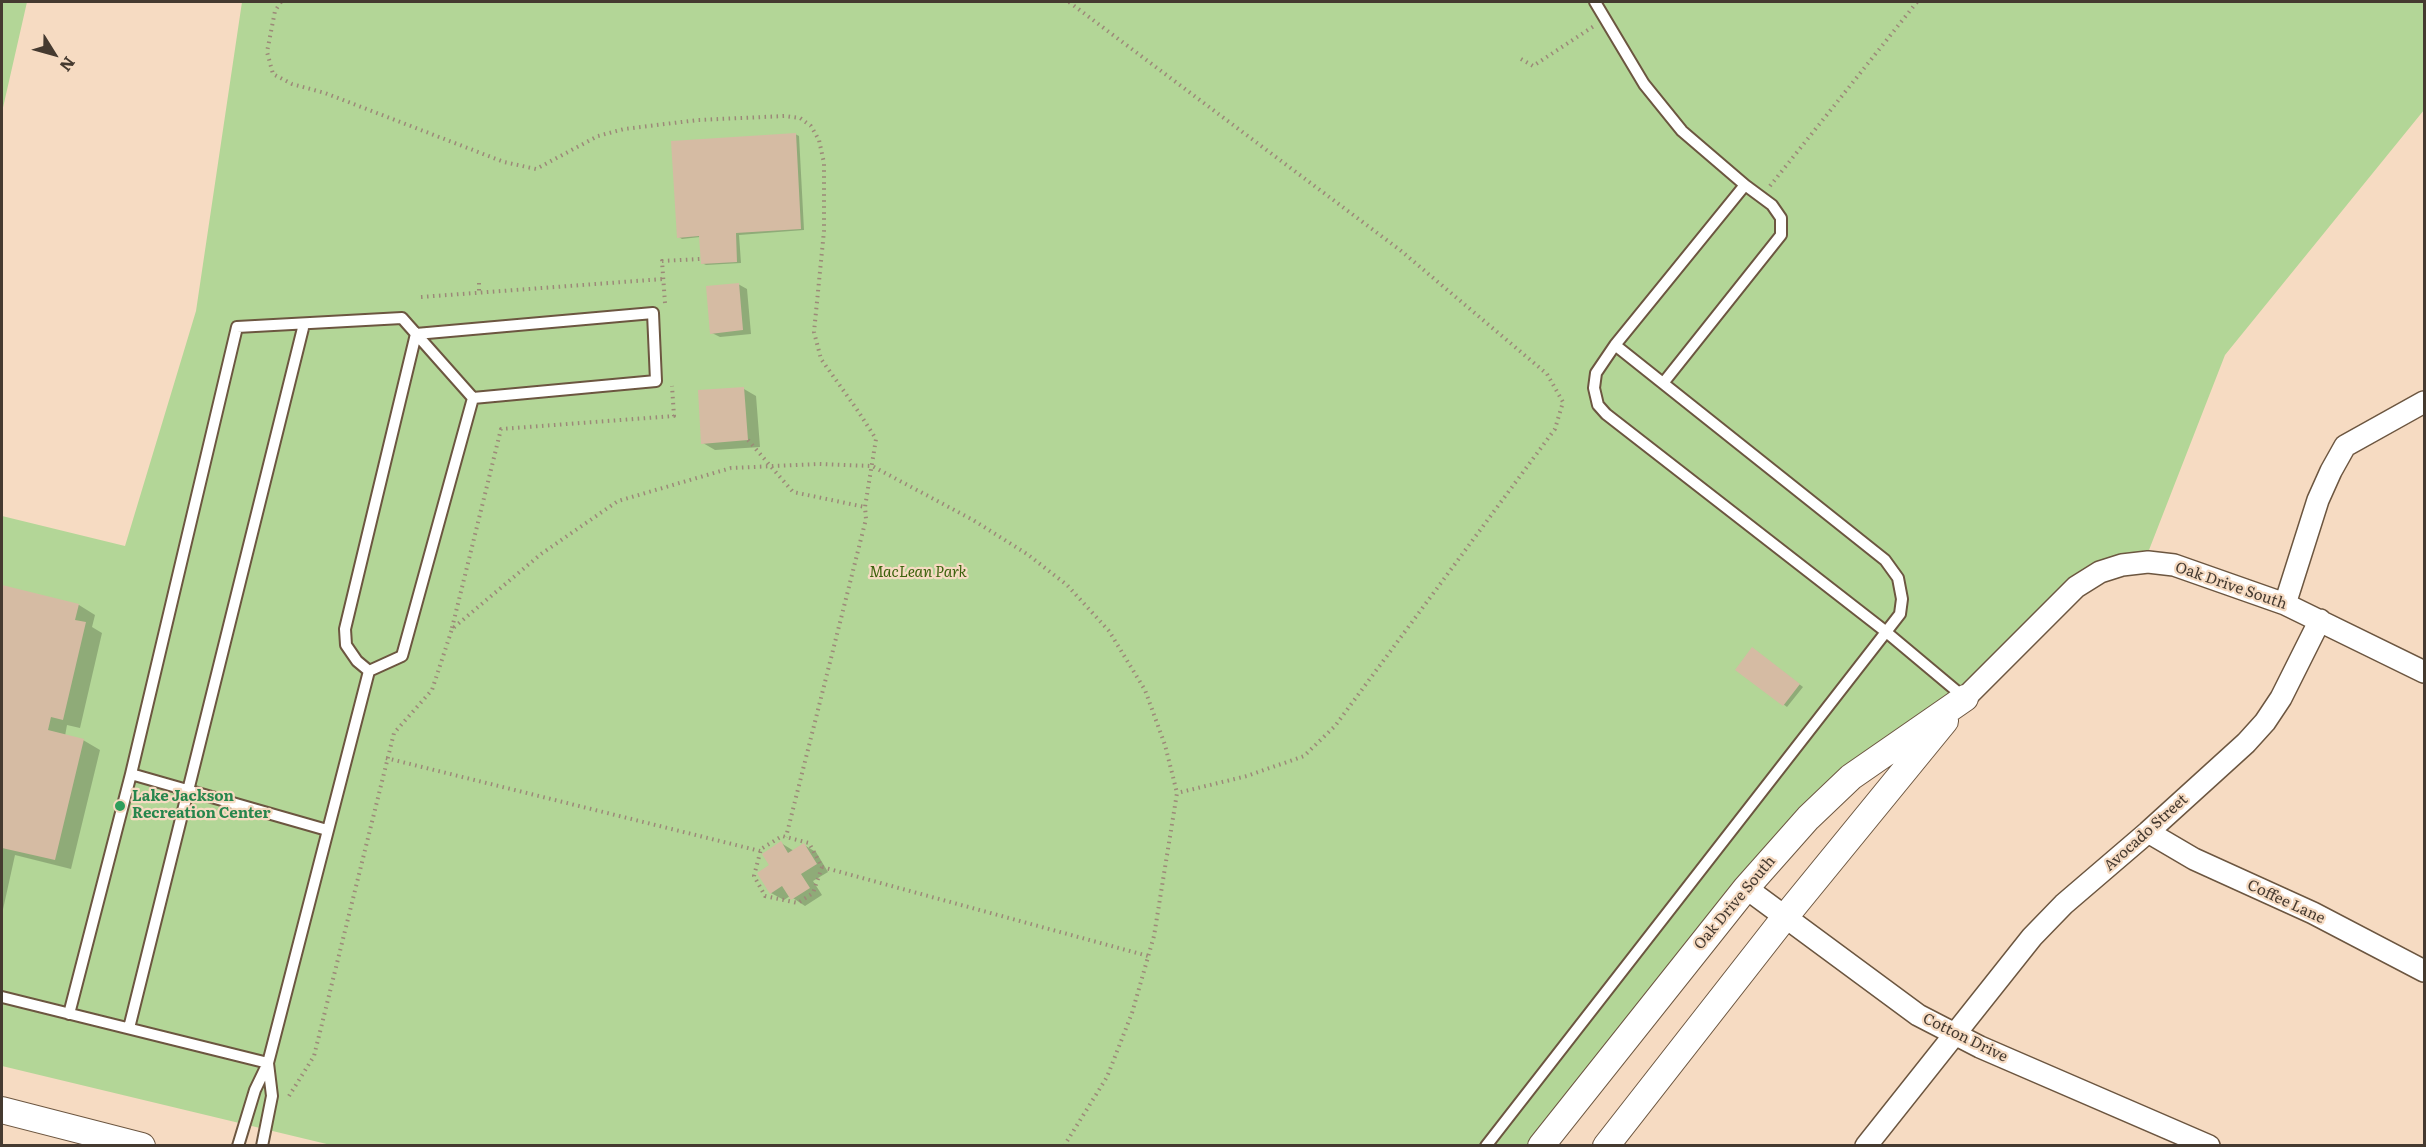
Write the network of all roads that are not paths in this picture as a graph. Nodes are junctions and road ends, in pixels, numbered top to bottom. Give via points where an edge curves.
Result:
1 (1594, 2) edge
2 (1745, 185) junction
3 (304, 324) junction
4 (416, 334) junction
5 (1615, 345) junction
6 (1664, 382) junction
7 (473, 398) junction
8 (2424, 402) edge
9 (2285, 604) junction
10 (2320, 620) junction
11 (1885, 631) junction
12 (369, 671) junction
13 (2424, 672) edge
14 (1965, 698) junction
15 (131, 774) junction
16 (189, 790) junction
17 (327, 830) junction
18 (2148, 832) junction
19 (1746, 888) junction
20 (1785, 917) junction
21 (2424, 971) edge
22 (2, 997) edge
23 (69, 1014) junction
24 (129, 1028) junction
25 (1954, 1035) junction
26 (268, 1063) junction
27 (2, 1110) edge
28 (2196, 1143) edge
29 (142, 1146) edge
30 (238, 1146) edge
31 (262, 1146) edge
32 (1486, 1146) edge
33 (1541, 1146) edge
34 (1606, 1146) edge
35 (1866, 1146) edge

1 - 2 lane via 1644,84 1682,131
2 - 5 lane
2 - 6 lane via 1772,205 1781,218 1781,235
3 - 4 lane via 402,318
3 - 15 lane via 237,327
3 - 16 lane
4 - 7 lane
4 - 7 lane via 653,313 656,381
4 - 12 lane via 345,629 346,645
5 - 6 lane
5 - 11 lane via 1596,373 1598,405
6 - 11 lane via 1885,560 1898,578 1902,599 1900,614
7 - 12 lane via 402,656
8 - 9 street via 2345,446 2318,500
9 - 10 street, Oak Drive South
9 - 14 street, Oak Drive South via 2174,565 2122,565 2076,587
10 - 13 street, Oak Drive South
10 - 18 street, Avocado Street via 2265,722
11 - 14 lane
11 - 32 lane
12 - 17 lane
14 - 19 street, Oak Drive South via 1851,777 1808,818
14 - 20 street, Oak Drive South
15 - 16 lane
15 - 23 lane
16 - 17 lane
16 - 24 lane
17 - 26 lane
18 - 21 street, Coffee Lane via 2194,859
18 - 25 street, Avocado Street via 2040,929
19 - 20 street, Cotton Drive
19 - 33 street, Oak Drive South
20 - 25 street, Cotton Drive via 1918,1015
20 - 34 street, Oak Drive South
22 - 23 lane
23 - 24 lane
24 - 26 lane
25 - 28 street, Cotton Drive
25 - 35 street, Avocado Street
26 - 30 lane via 255,1090
26 - 31 lane via 272,1096
27 - 29 street

